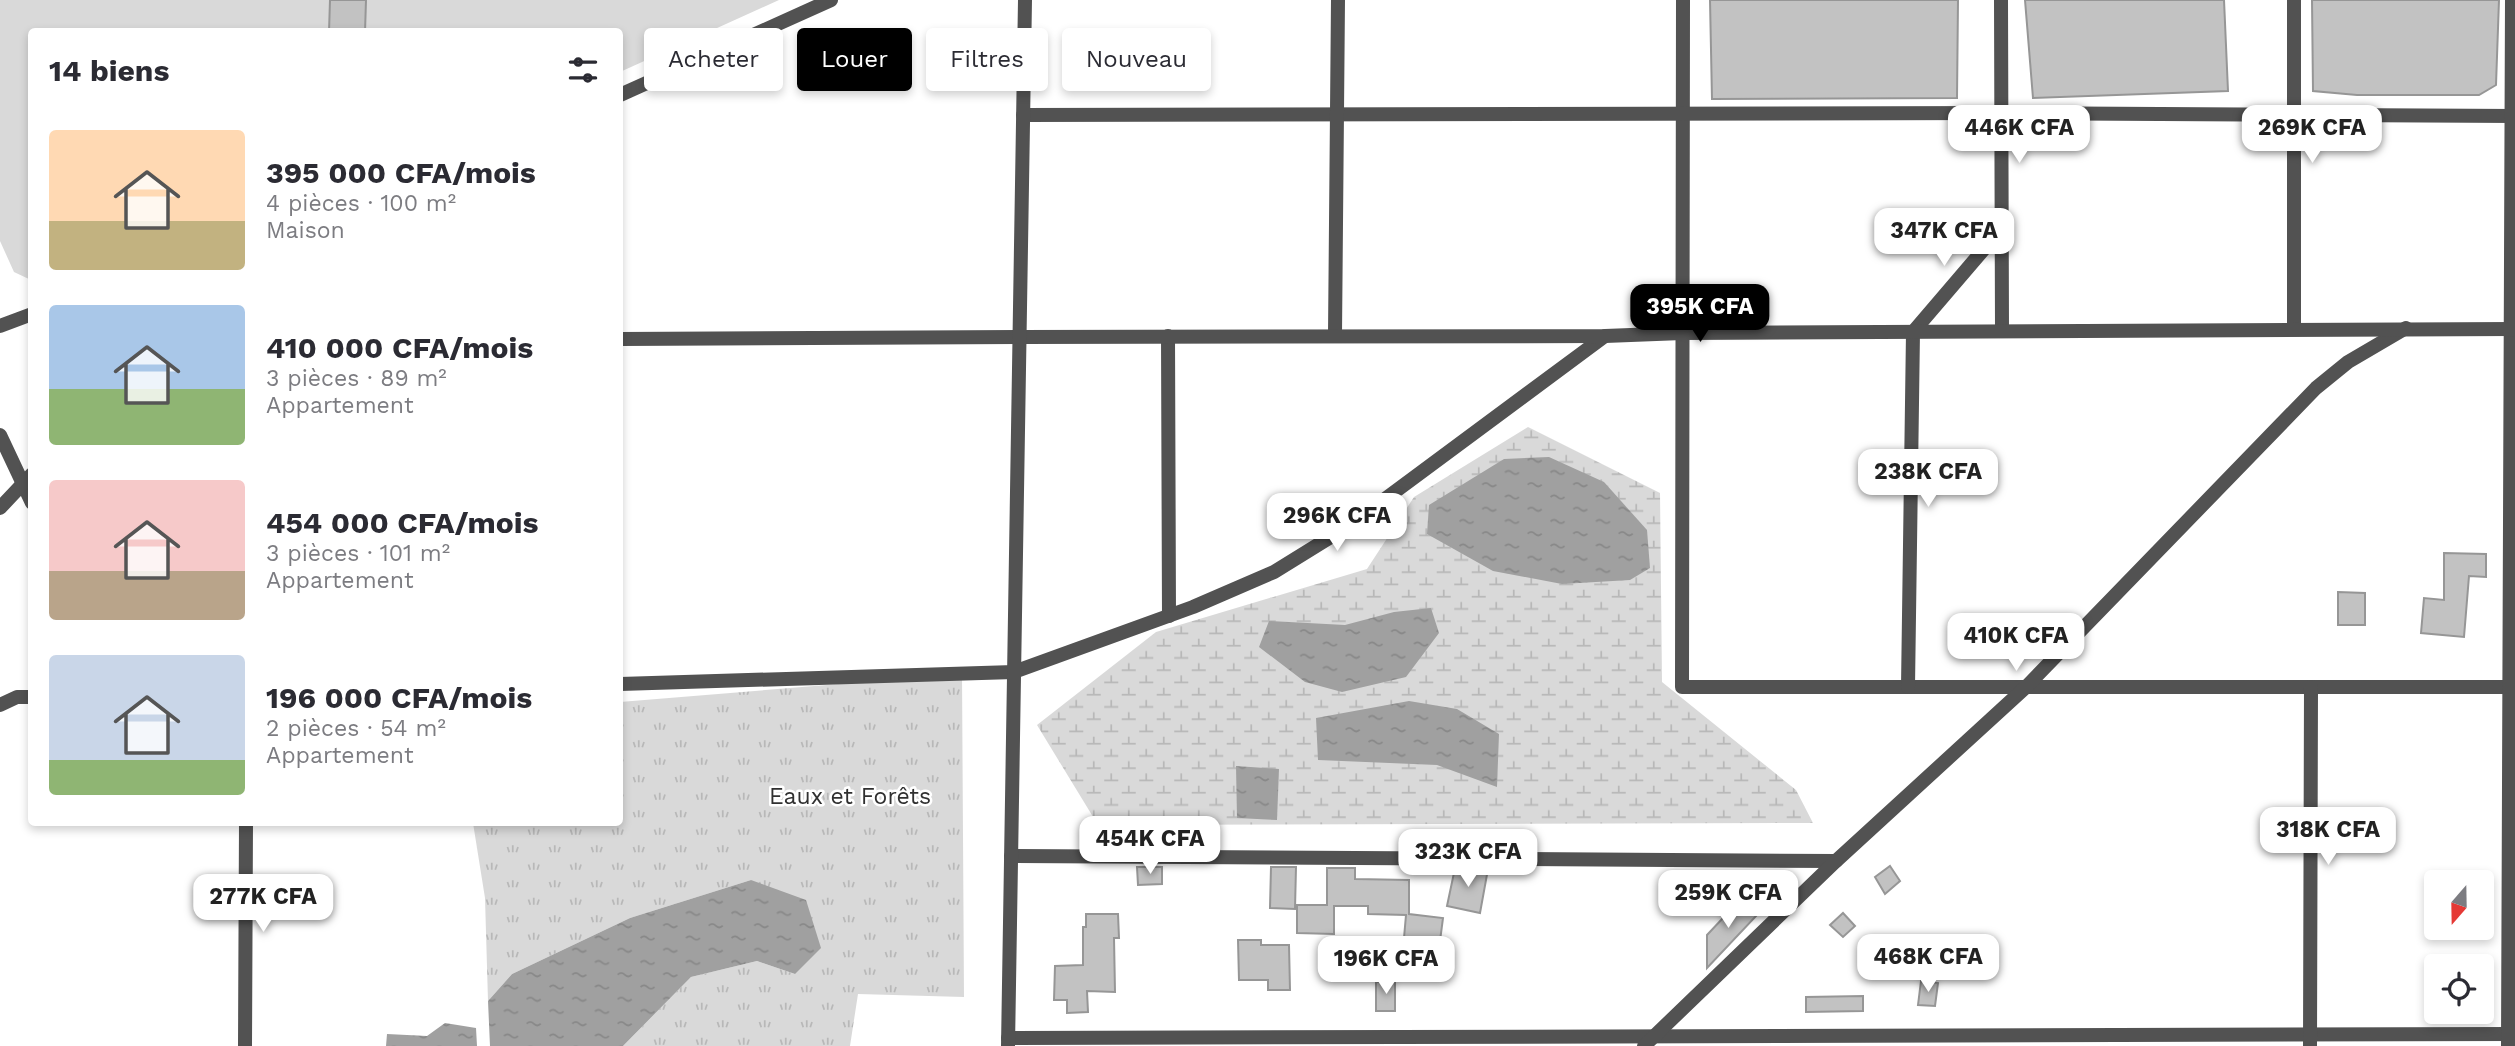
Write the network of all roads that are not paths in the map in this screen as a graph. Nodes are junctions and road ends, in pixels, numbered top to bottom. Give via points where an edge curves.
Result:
1 (831, 0) edge
2 (1025, 0) edge
3 (1338, 0) edge
4 (1683, 0) edge
5 (2001, 0) edge
6 (2294, 0) edge
7 (2512, 0) edge
8 (623, 94) edge
9 (1335, 113) junction
10 (2001, 113) junction
11 (2294, 113) junction
12 (1682, 114) junction
13 (1023, 115) junction
14 (2512, 116) edge
15 (2002, 228) junction
16 (28, 316) edge
17 (0, 326) edge
18 (2406, 328) junction
19 (2294, 329) junction
20 (2512, 329) edge
21 (1913, 331) junction
22 (2002, 331) junction
23 (1682, 333) junction
24 (1335, 335) junction
25 (1168, 336) junction
26 (1605, 336) junction
27 (1020, 337) junction
28 (623, 339) edge
29 (0, 435) edge
30 (27, 479) edge
31 (0, 508) edge
32 (1169, 616) junction
33 (1014, 672) junction
34 (623, 684) edge
35 (1908, 687) junction
36 (2026, 687) junction
37 (2311, 687) junction
38 (2512, 687) edge
39 (28, 697) edge
40 (0, 705) edge
41 (246, 826) edge
42 (1011, 856) junction
43 (1836, 861) junction
44 (2512, 861) edge
45 (2511, 1038) edge
46 (2094, 1040) edge
47 (2310, 1040) edge
48 (1649, 1041) edge
49 (1684, 1041) edge
50 (1895, 1041) edge
51 (1008, 1042) edge
52 (1254, 1042) edge
53 (245, 1046) edge

1 - 8 street
2 - 13 street
3 - 9 street
4 - 12 street
5 - 10 street
6 - 11 street
7 - 14 street
9 - 12 street
9 - 13 street
9 - 24 street
10 - 11 street
10 - 12 street
10 - 15 street
11 - 14 street
11 - 19 street
12 - 23 street
13 - 27 street
14 - 20 street
15 - 21 street
15 - 22 street
16 - 17 street
18 - 19 street
18 - 20 street
18 - 36 street via 2348,362 2316,388
19 - 22 street
20 - 38 street
21 - 22 street
21 - 23 street
21 - 35 street
23 - 26 street
23 - 35 street via 1682,687
24 - 25 street
24 - 26 street
25 - 27 street
25 - 32 street
26 - 32 street via 1350,525 1274,572
27 - 28 street
27 - 33 street
29 - 30 street
30 - 31 street
32 - 33 street
33 - 34 street
33 - 42 street
35 - 36 street
36 - 37 street
36 - 43 street
37 - 38 street
37 - 47 street
38 - 44 street
39 - 40 street
41 - 53 street
42 - 43 street
42 - 51 street
43 - 48 street
44 - 45 street
45 - 47 street
46 - 47 street
46 - 50 street
48 - 49 street
48 - 52 street
49 - 50 street
51 - 52 street

